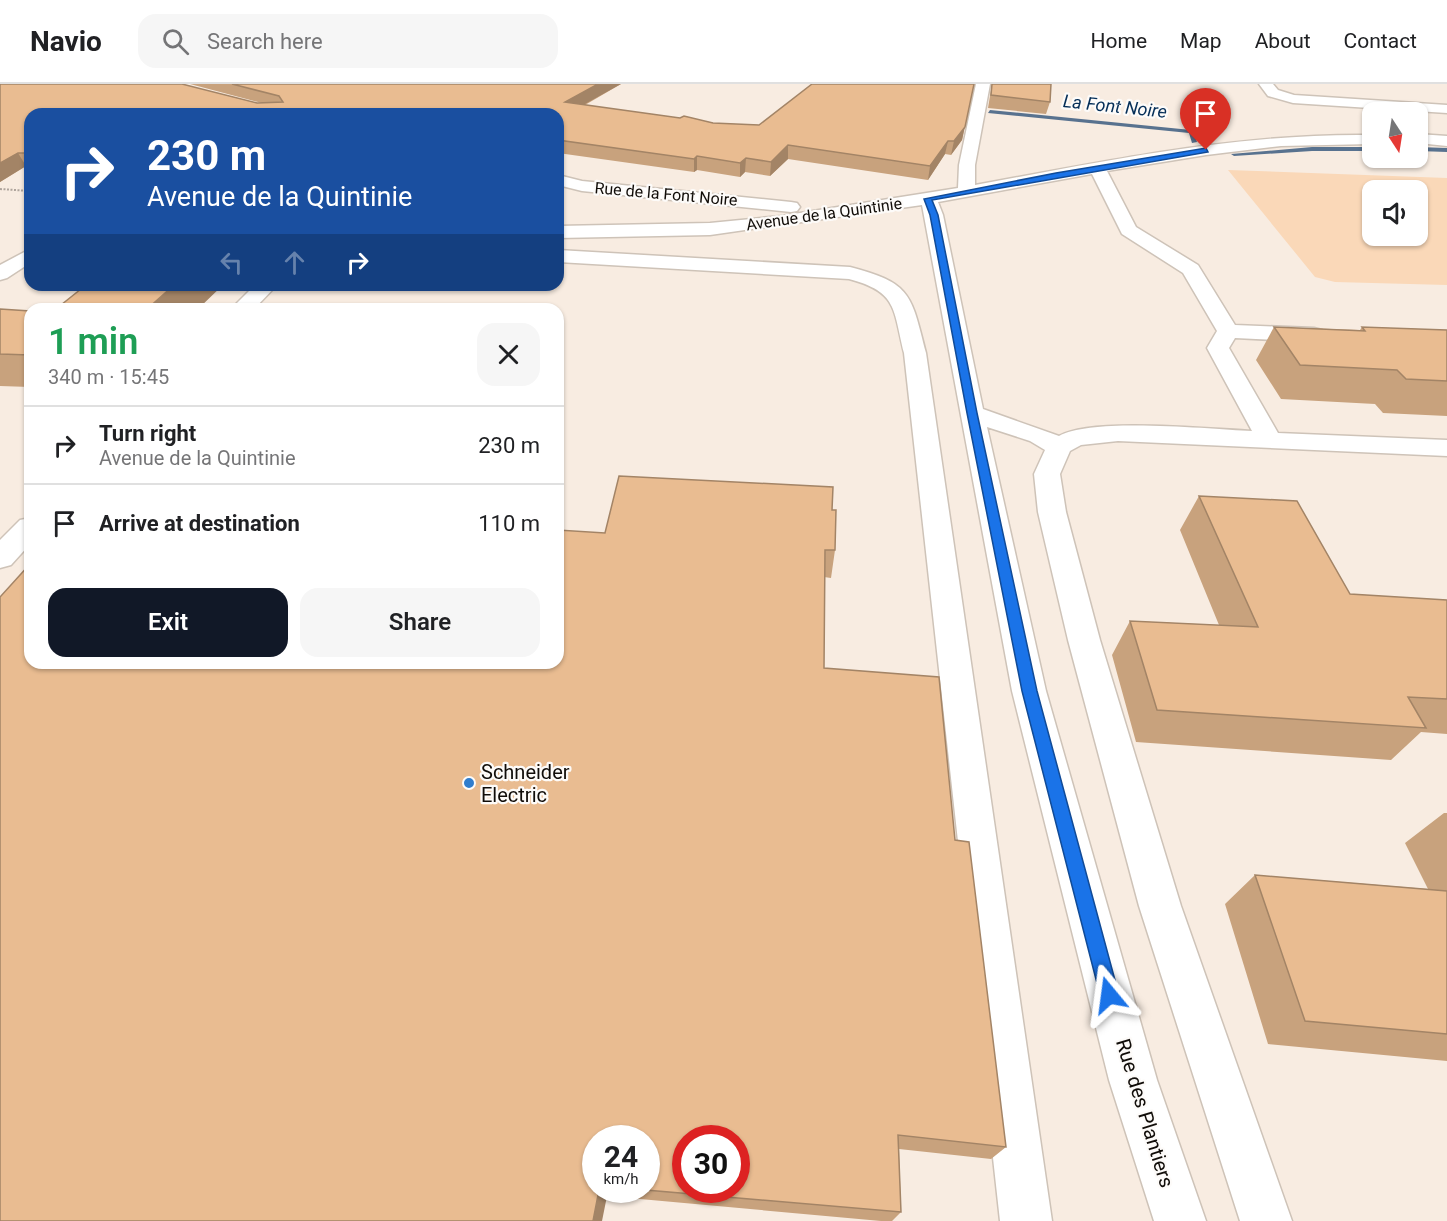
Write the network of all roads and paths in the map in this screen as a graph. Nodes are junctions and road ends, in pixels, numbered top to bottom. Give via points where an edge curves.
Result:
1 (983, 84) edge
2 (1266, 84) edge
3 (1447, 110) edge
4 (1362, 139) edge
5 (1428, 140) edge
6 (1447, 141) edge
7 (1097, 168) junction
8 (609, 172) dead end
9 (566, 182) edge
10 (0, 189) edge
11 (24, 191) edge
12 (966, 191) junction
13 (927, 199) junction
14 (807, 218) junction
15 (564, 232) edge
16 (564, 256) edge
17 (24, 259) edge
18 (0, 274) edge
19 (261, 291) edge
20 (248, 303) edge
21 (1332, 336) edge
22 (1215, 342) junction
23 (972, 413) junction
24 (1269, 440) junction
25 (1059, 447) junction
26 (1447, 448) edge
27 (24, 533) edge
28 (0, 558) edge
29 (1026, 1221) edge
30 (1180, 1221) edge
31 (1266, 1221) edge

1 - 12 street via 967,165
2 - 3 street via 1273,93 1293,99
4 - 7 street, Avenue de la Quintinie via 1281,141
5 - 6 street
7 - 12 street, Avenue de la Quintinie
7 - 22 street via 1129,230 1191,269
8 - 9 street
9 - 14 street, Rue de la Font Noire via 770,197
10 - 11 path
12 - 13 street, Avenue de la Quintinie
13 - 14 street, Avenue de la Quintinie
13 - 23 street, Rue des Plantiers via 934,215
14 - 15 street, Avenue de la Quintinie via 710,229
16 - 29 street via 850,273 876,280 893,290 904,309 923,408
17 - 18 street
19 - 20 street
21 - 22 street
22 - 24 street
23 - 25 street
23 - 30 street, Rue des Plantiers via 1029,691 1130,1069
24 - 25 street via 1118,434 1074,438
24 - 26 street
25 - 31 street via 1047,474 1052,512 1081,629 1160,906
27 - 28 street

